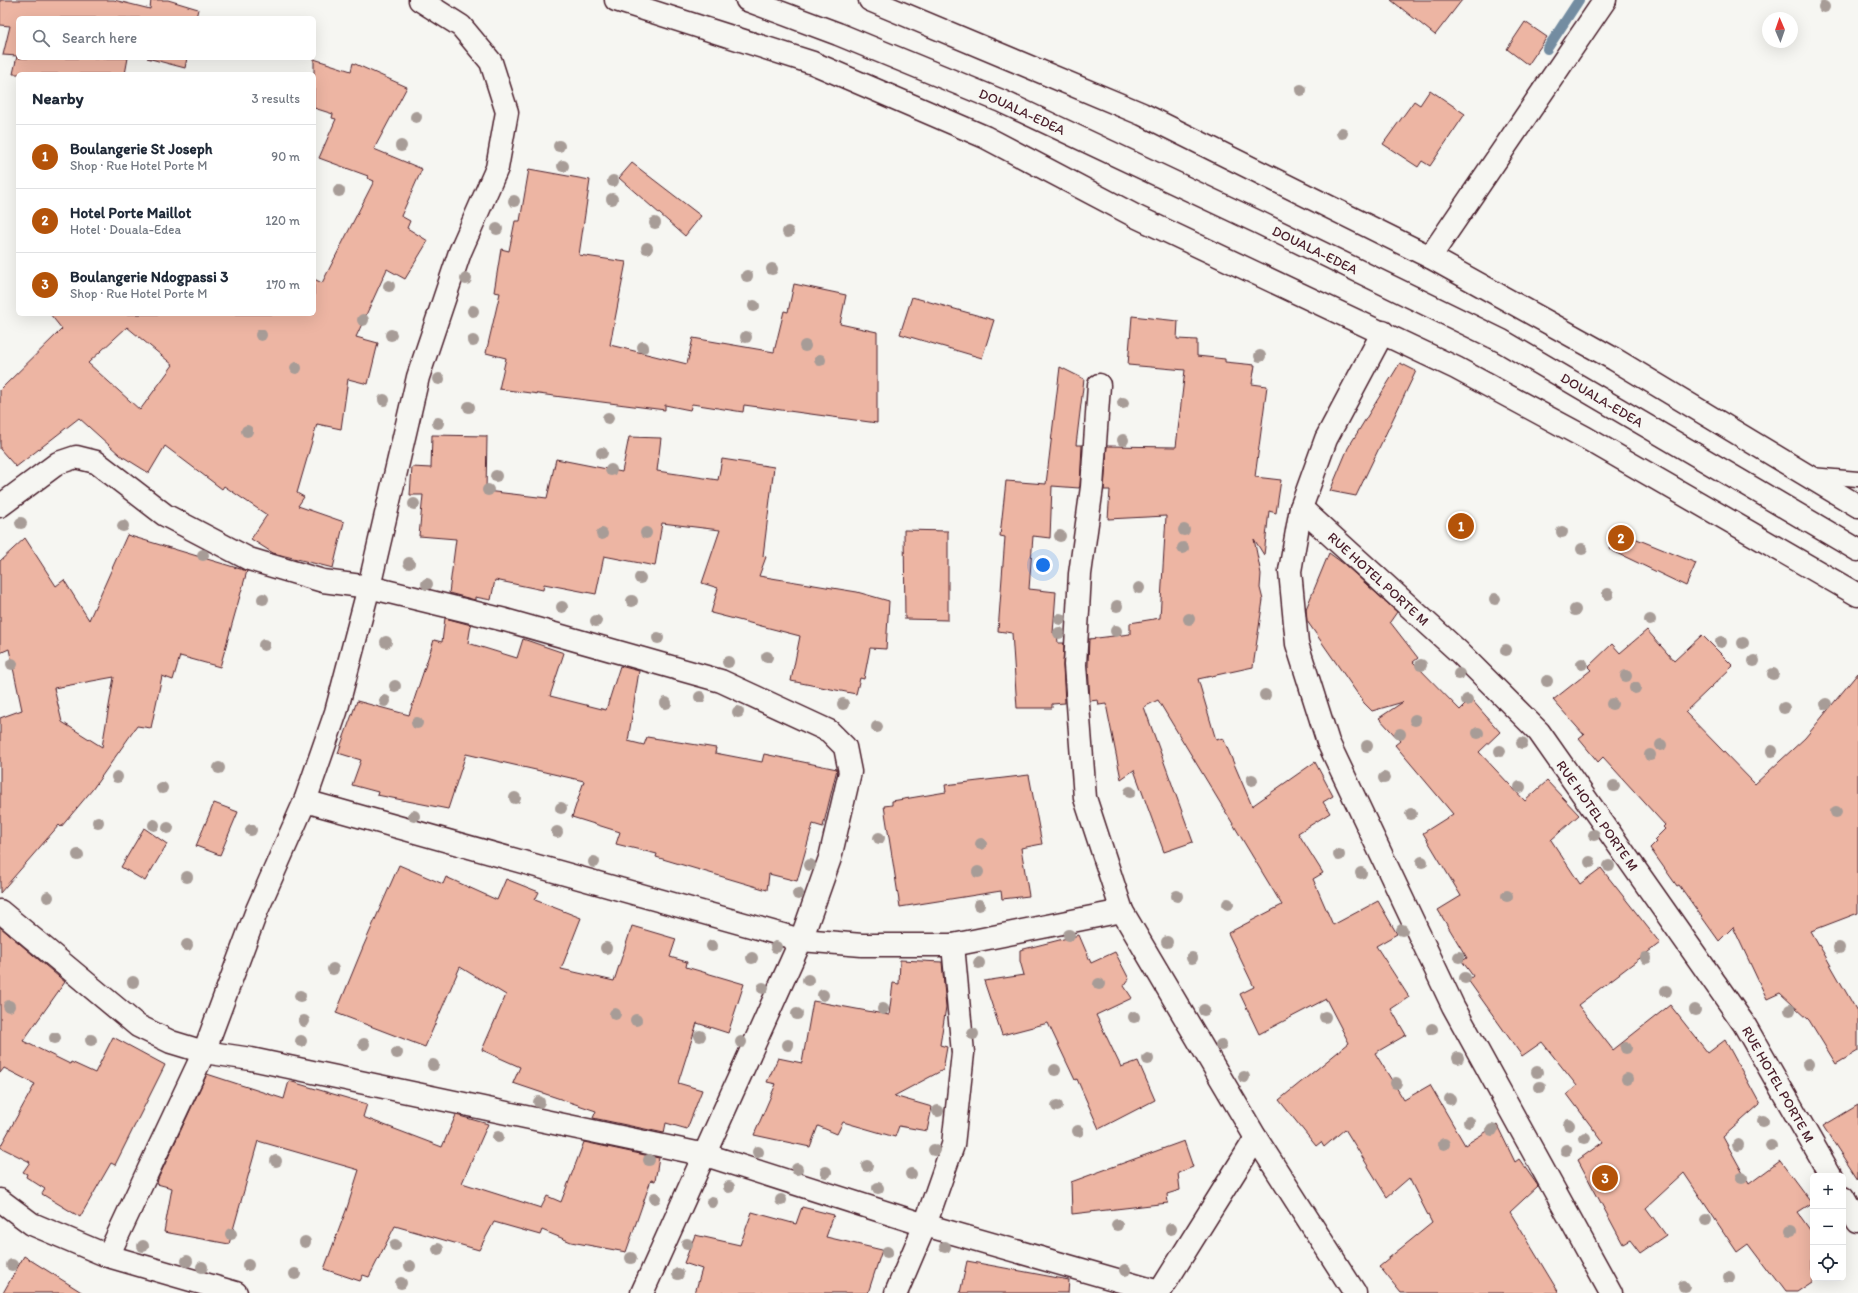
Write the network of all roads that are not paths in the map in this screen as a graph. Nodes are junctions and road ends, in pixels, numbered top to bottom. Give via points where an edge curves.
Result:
1 (420, 0) edge
2 (616, 0) edge
3 (747, 0) edge
4 (870, 0) edge
5 (1605, 0) edge
6 (1430, 257) junction
7 (1383, 332) junction
8 (1099, 385) dead end
9 (1805, 474) junction
10 (1858, 478) edge
11 (0, 506) edge
12 (1858, 506) edge
13 (1301, 508) junction
14 (1858, 550) edge
15 (369, 587) junction
16 (1858, 595) edge
17 (305, 801) junction
18 (0, 911) edge
19 (1122, 911) junction
20 (801, 940) junction
21 (953, 945) junction
22 (204, 1052) junction
23 (1256, 1138) junction
24 (706, 1155) junction
25 (1829, 1173) edge
26 (0, 1200) edge
27 (1846, 1202) edge
28 (1858, 1223) edge
29 (925, 1225) junction
30 (108, 1256) junction
31 (1159, 1292) edge
32 (236, 1293) edge
33 (642, 1293) edge
34 (896, 1293) edge
35 (1355, 1293) edge
36 (1611, 1293) edge

1 - 15 main road via 462,26 491,62 507,112 497,168 460,252 418,376
2 - 7 main road via 813,63 971,131 1151,224
3 - 14 main road, DOUALA-EDEA via 838,34 1001,101 1502,341
4 - 6 main road via 1142,114
5 - 6 main road
6 - 9 main road via 1614,359
7 - 13 main road via 1326,439
7 - 16 main road via 1586,438
8 - 19 main road via 1092,487 1080,574 1075,665 1085,798
9 - 10 lane
9 - 12 main road
11 - 15 main road via 58,463 76,457 96,462 164,514 249,558 323,581
13 - 25 main road, RUE HOTEL PORTE M via 1459,652 1539,732 1744,1024
13 - 36 main road via 1290,571 1297,644 1328,742 1453,1006
15 - 17 main road via 336,712
15 - 20 main road via 505,620 721,681 829,731 845,747 850,772 830,858
17 - 20 main road
17 - 22 main road via 257,910
18 - 22 main road via 138,1026 171,1042
19 - 21 main road
19 - 23 main road
20 - 21 main road via 862,945
20 - 24 main road
21 - 29 main road via 963,1053 953,1146
22 - 24 main road via 251,1059
22 - 30 main road
23 - 31 main road
23 - 35 main road
24 - 29 main road
24 - 33 main road
26 - 30 main road via 32,1224
27 - 28 main road
29 - 31 main road
29 - 34 main road
30 - 32 main road

